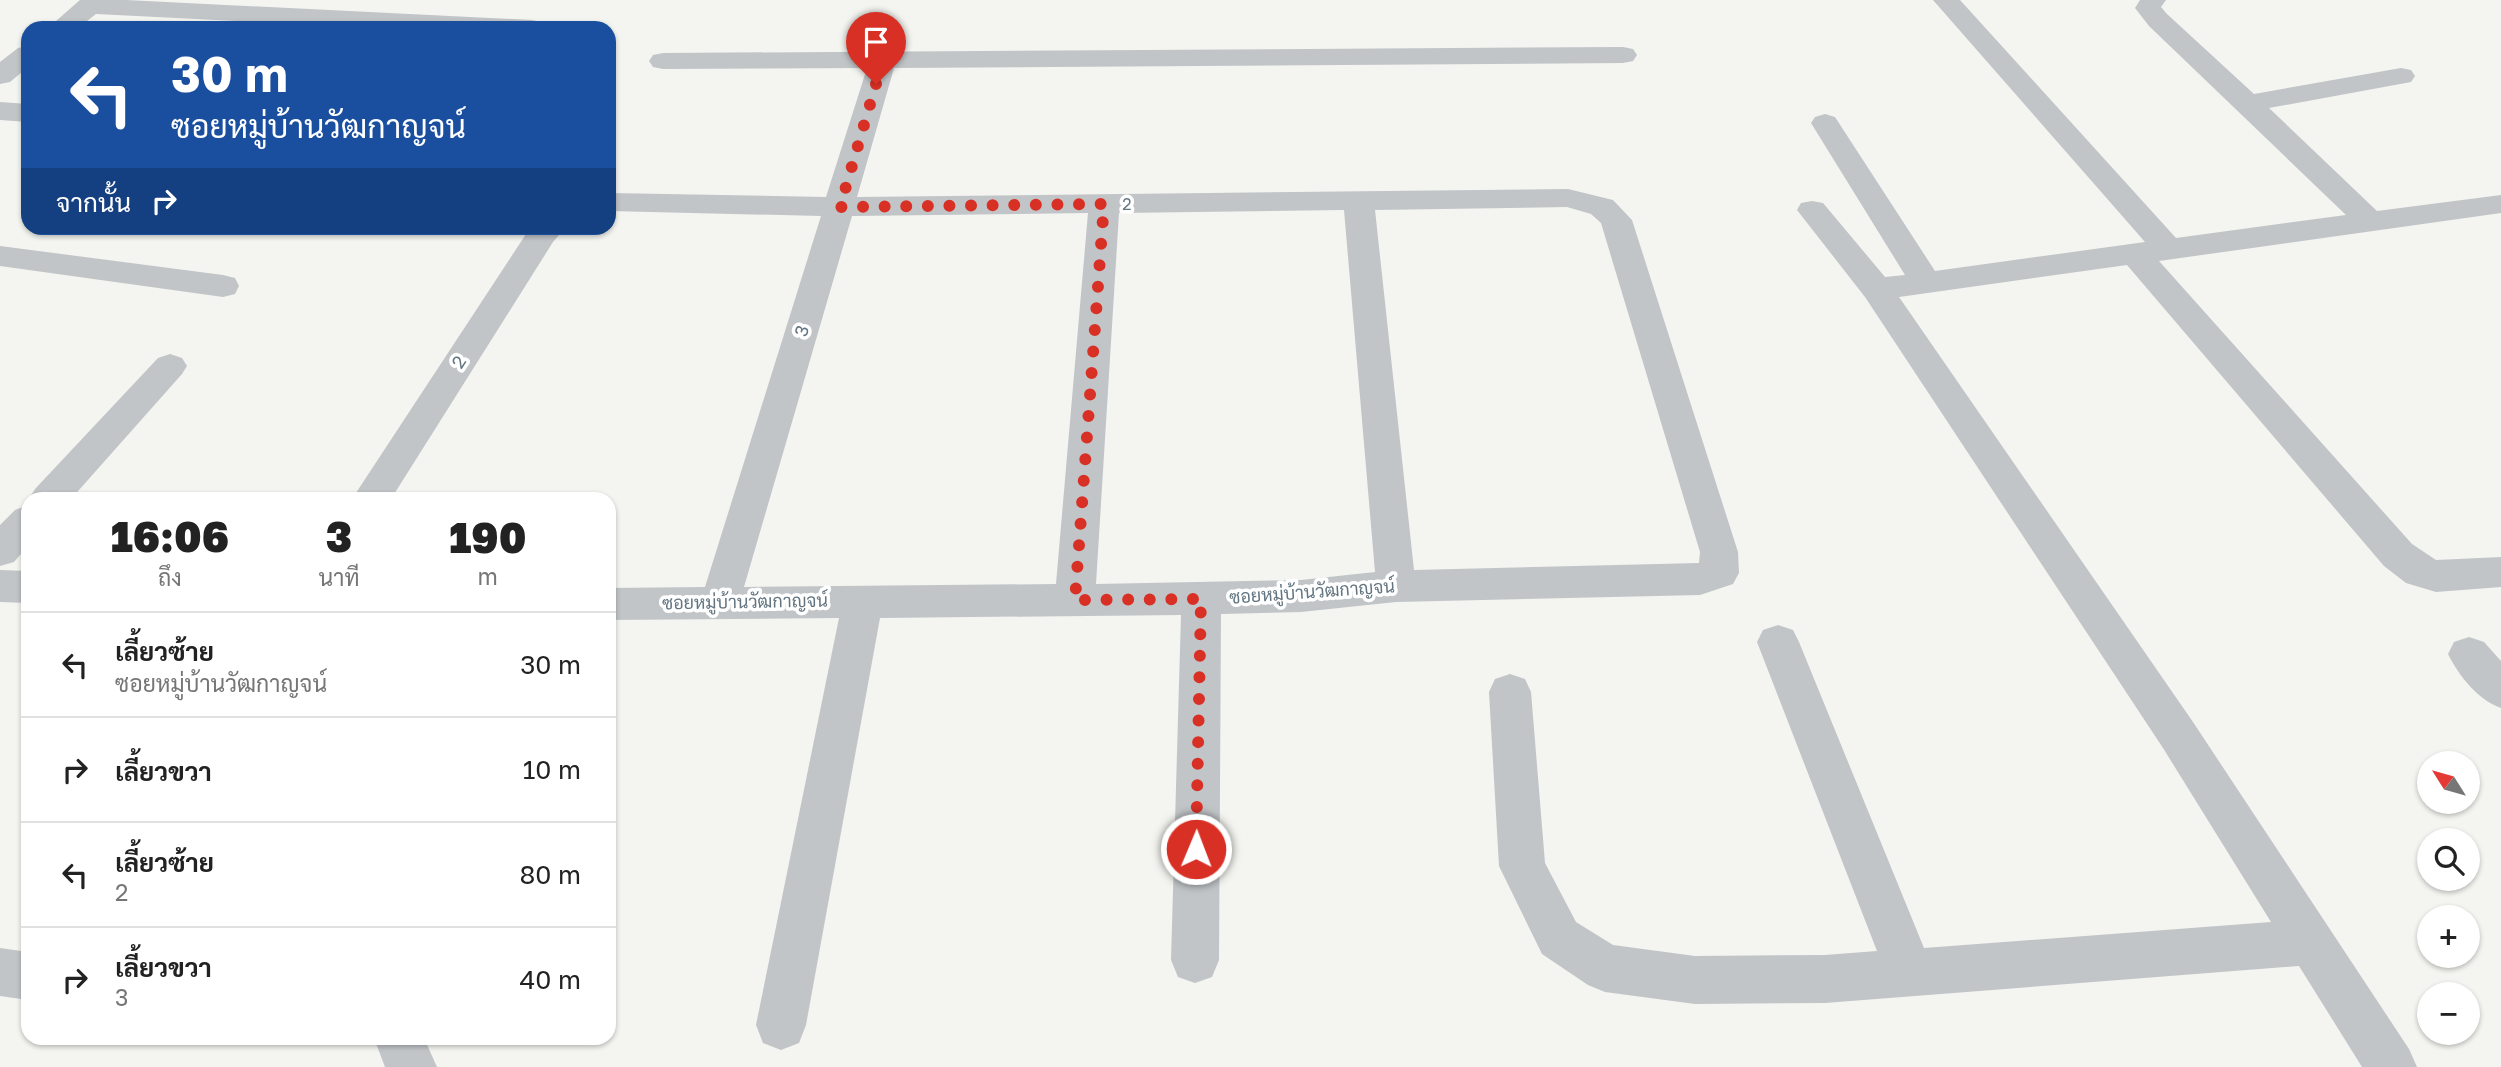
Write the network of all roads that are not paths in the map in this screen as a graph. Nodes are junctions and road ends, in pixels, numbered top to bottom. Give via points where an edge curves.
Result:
1 (1946, 0) edge
2 (2153, 0) edge
3 (94, 3) edge
4 (70, 21) edge
5 (409, 21) edge
6 (1623, 55) dead end
7 (21, 60) edge
8 (883, 60) junction
9 (663, 61) dead end
10 (0, 76) edge
11 (2401, 76) dead end
12 (2247, 104) junction
13 (0, 111) edge
14 (21, 112) edge
15 (1825, 123) dead end
16 (616, 202) edge
17 (1359, 202) junction
18 (1104, 204) junction
19 (2501, 204) edge
20 (840, 207) junction
21 (1812, 209) dead end
22 (2370, 222) junction
23 (543, 235) edge
24 (2151, 251) junction
25 (0, 256) edge
26 (1926, 282) junction
27 (223, 286) dead end
28 (1878, 289) junction
29 (170, 366) dead end
30 (54, 492) edge
31 (376, 492) edge
32 (21, 528) edge
33 (0, 551) edge
34 (2501, 572) edge
35 (1719, 573) joint
36 (0, 586) edge
37 (1396, 586) junction
38 (21, 587) edge
39 (1201, 599) junction
40 (863, 600) junction
41 (1075, 600) junction
42 (720, 602) junction
43 (616, 604) edge
44 (1778, 642) dead end
45 (2469, 654) dead end
46 (2501, 690) edge
47 (1510, 692) dead end
48 (2311, 942) junction
49 (1195, 960) dead end
50 (0, 972) edge
51 (1910, 973) junction
52 (21, 975) edge
53 (781, 1025) dead end
54 (402, 1045) edge
55 (411, 1067) edge
56 (2391, 1067) edge

1 - 24 street
2 - 12 street via 2147,8
3 - 4 street
3 - 5 street
6 - 8 street
7 - 10 street
8 - 9 street
8 - 20 street, 3
11 - 12 street
12 - 22 street
13 - 14 street
15 - 26 street
16 - 20 street, 2
17 - 18 street, 2
17 - 35 street, 2 via 1568,198 1602,207 1616,220 1719,552
17 - 37 street
18 - 20 street, 2
18 - 41 street
19 - 22 street
20 - 42 street, 3
21 - 28 street
22 - 24 street
23 - 31 street, 2
24 - 26 street
24 - 34 street via 2398,555 2420,572 2436,576
25 - 27 street
26 - 28 street
28 - 48 street via 2178,735
29 - 30 street
32 - 33 street
35 - 37 street, ซอยหมู่บ้านวัฒกาญจน์ via 1700,579
36 - 38 street
37 - 39 street, ซอยหมู่บ้านวัฒกาญจน์ via 1301,596
39 - 41 street, ซอยหมู่บ้านวัฒกาญจน์
39 - 49 street
40 - 41 street, ซอยหมู่บ้านวัฒกาญจน์
40 - 42 street, ซอยหมู่บ้านวัฒกาญจน์
40 - 53 street
42 - 43 street, ซอยหมู่บ้านวัฒกาญจน์
44 - 51 street
45 - 46 street
47 - 51 street via 1522,866 1559,938 1605,968 1695,980
48 - 51 street
48 - 56 street
50 - 52 street
54 - 55 street

